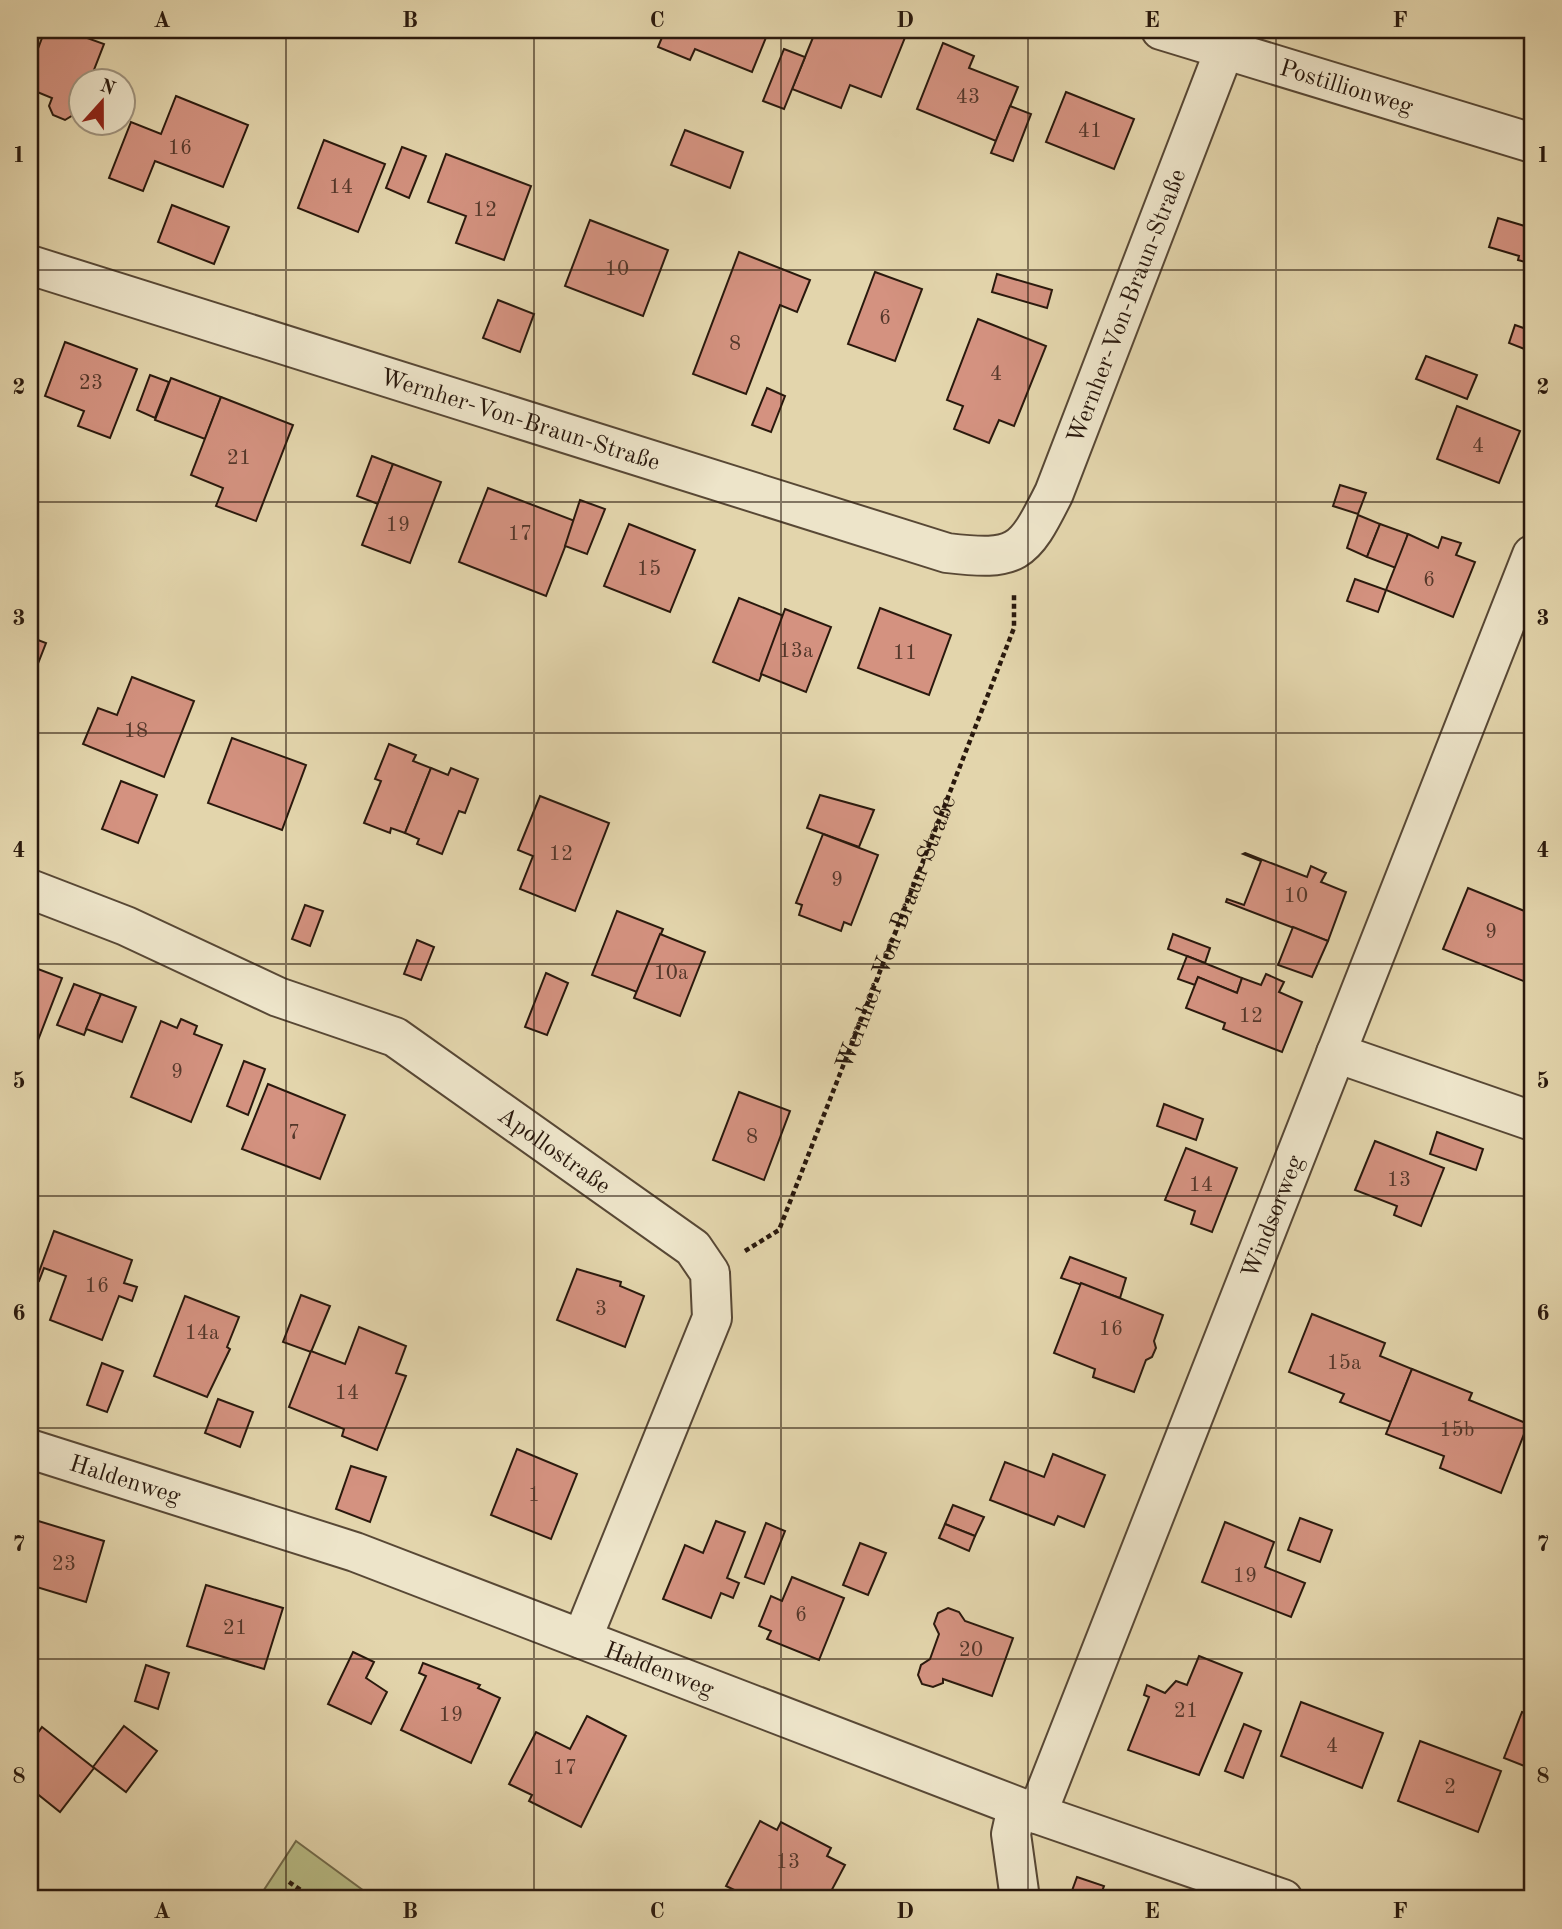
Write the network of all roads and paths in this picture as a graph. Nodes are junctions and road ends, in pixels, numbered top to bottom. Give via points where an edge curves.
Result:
1 (1161, 30) edge
2 (1224, 51) junction
3 (1532, 143) edge
4 (30, 265) edge
5 (1014, 552) junction
6 (1532, 555) edge
7 (1520, 622) edge
8 (30, 889) edge
9 (1336, 1053) junction
10 (1532, 1121) edge
11 (710, 1273) junction
12 (30, 1449) edge
13 (582, 1639) junction
14 (1027, 1810) junction
15 (289, 1882) dead end
16 (314, 1899) edge
17 (1020, 1899) edge
18 (1283, 1899) edge

1 - 2 street, Postillionweg
2 - 3 street, Postillionweg
2 - 5 street, Wernher-Von-Braun-Straße via 1054,493 1032,536
4 - 5 street, Wernher-Von-Braun-Straße via 947,553 986,557
5 - 11 path, Wernher-Von-Braun-Straße via 1014,628 779,1230
6 - 7 street, Windsorweg
7 - 9 street, Windsorweg
8 - 11 street, Apollostraße via 126,926 278,997 395,1037 693,1248
9 - 10 street
9 - 14 street, Windsorweg
11 - 13 street via 712,1318
12 - 13 street, Haldenweg via 355,1552
13 - 14 street, Haldenweg
14 - 17 street, Windsorweg via 1011,1834
14 - 18 street, Haldenweg
15 - 16 path

